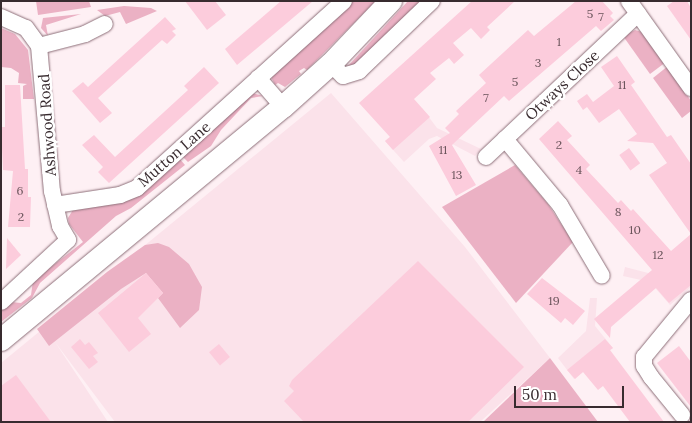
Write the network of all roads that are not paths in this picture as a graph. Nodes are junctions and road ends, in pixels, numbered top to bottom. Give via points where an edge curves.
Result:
1 (344, 1) edge
2 (391, 1) edge
3 (432, 1) edge
4 (634, 8) edge
5 (1, 17) edge
6 (104, 24) dead end
7 (39, 46) junction
8 (331, 64) junction
9 (258, 78) junction
10 (691, 88) edge
11 (283, 106) junction
12 (505, 139) junction
13 (486, 157) dead end
14 (55, 205) junction
15 (602, 276) dead end
16 (691, 300) edge
17 (1, 302) edge
18 (1, 340) edge
19 (682, 416) dead end

1 - 9 street, Mutton Lane
2 - 8 main road
3 - 8 street via 359,71 343,76
4 - 10 street
4 - 12 street, Otways Close
5 - 7 street via 26,28
6 - 7 street via 85,34
7 - 14 street, Ashwood Road
8 - 11 main road
9 - 11 street
9 - 14 street, Mutton Lane via 137,188 120,195
11 - 18 main road
12 - 13 street, Otways Close
12 - 15 street via 560,205
14 - 17 street via 60,226 68,240
16 - 19 street via 644,357 644,366 651,377

